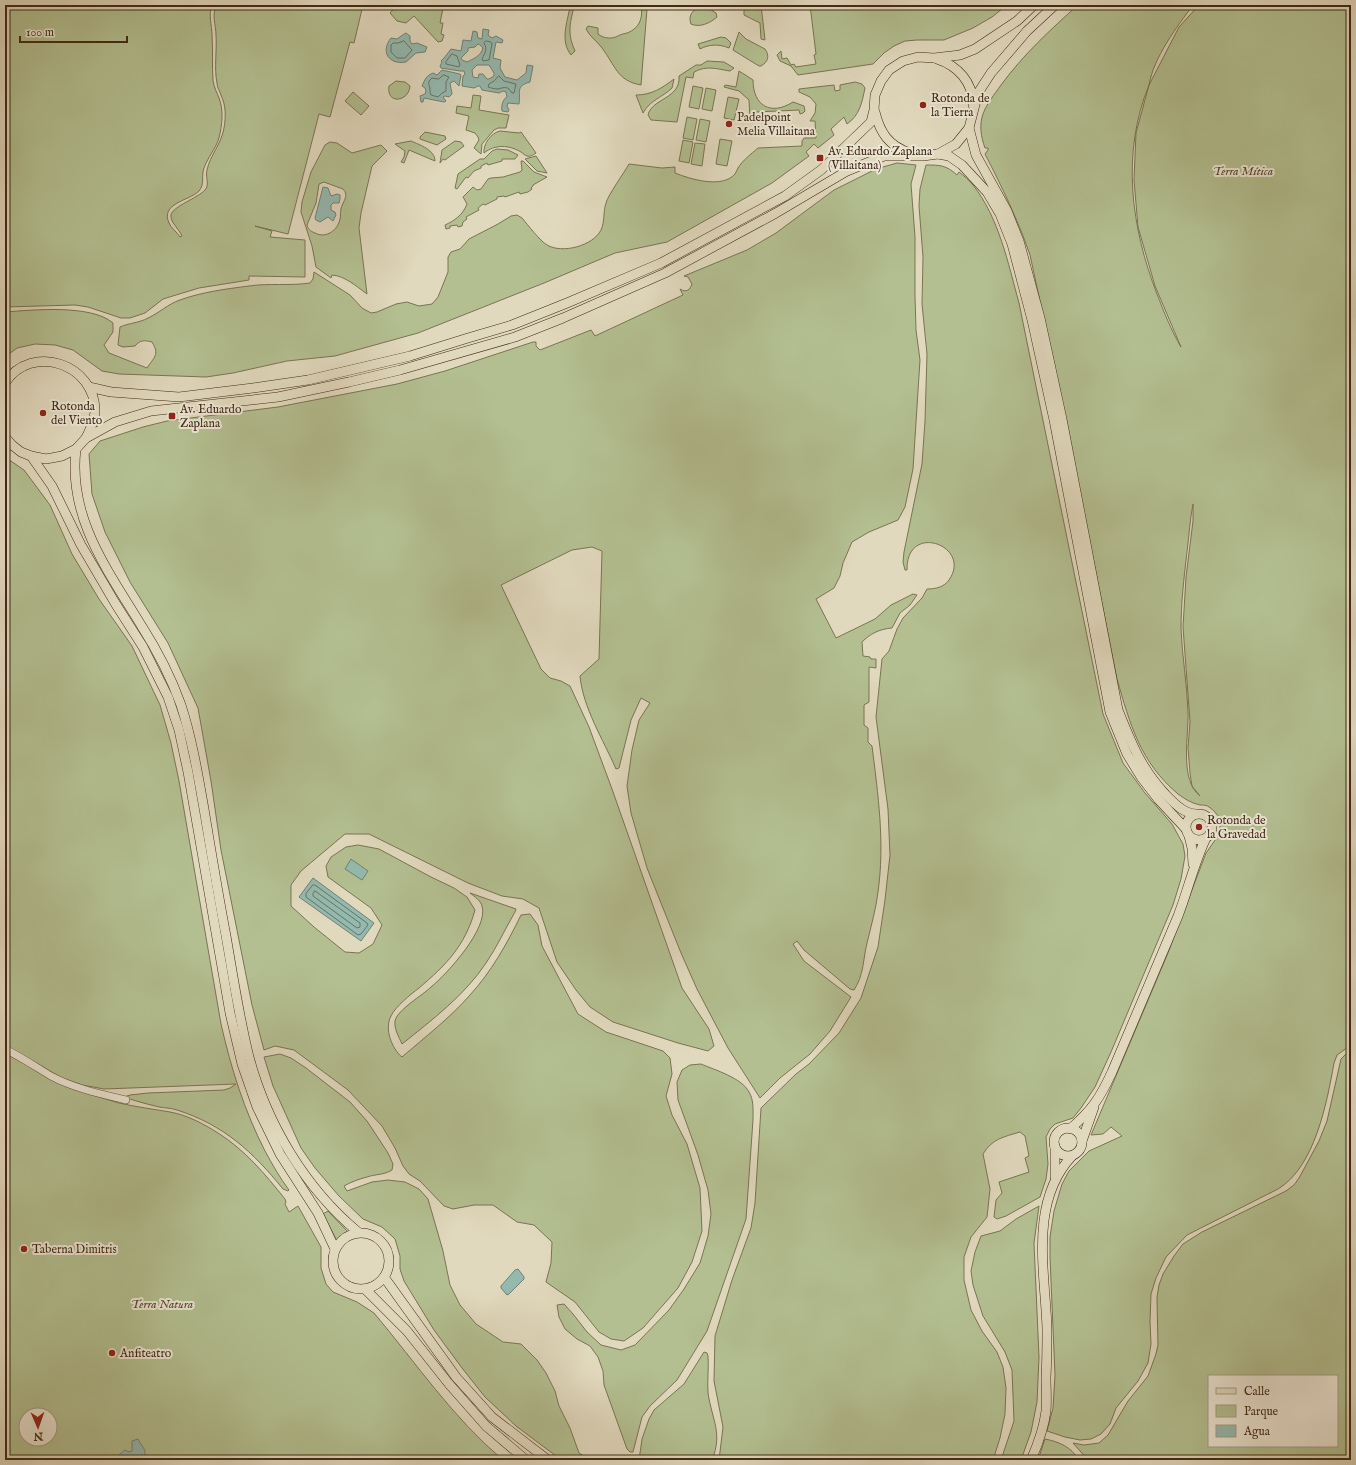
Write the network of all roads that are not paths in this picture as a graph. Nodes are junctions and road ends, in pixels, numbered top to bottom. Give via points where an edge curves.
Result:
1 (1034, 5) edge
2 (1055, 5) edge
3 (934, 58) junction
4 (874, 110) junction
5 (973, 114) junction
6 (968, 128) junction
7 (938, 154) junction
8 (915, 155) junction
9 (5, 382) edge
10 (89, 387) junction
11 (5, 437) edge
12 (86, 438) junction
13 (76, 449) junction
14 (31, 456) junction
15 (1196, 814) junction
16 (1187, 832) junction
17 (1206, 838) junction
18 (1193, 870) junction
19 (5, 1049) edge
20 (126, 1100) dead end
21 (1095, 1104) junction
22 (1070, 1129) junction
23 (1082, 1142) junction
24 (1055, 1146) junction
25 (1072, 1156) junction
26 (1055, 1178) junction
27 (358, 1232) junction
28 (335, 1249) junction
29 (384, 1277) junction
30 (365, 1289) junction
31 (526, 1460) edge
32 (548, 1460) edge
33 (1031, 1460) edge

1 - 3 main road via 975,49 960,55
2 - 5 main road via 1027,31 991,73 978,93
3 - 4 main road via 918,57 903,61 890,70 881,81 875,95
3 - 5 main road via 948,63 960,72 969,85 973,99
4 - 8 main road via 878,126 887,140 900,150
4 - 10 main road via 871,122 840,153 785,196 661,263 512,325 410,356 308,380 179,397 111,392
5 - 6 main road
6 - 7 main road via 956,144
6 - 15 main road via 976,155 1007,211 1019,241 1040,318 1064,426 1118,710 1134,751 1145,769 1177,806 1186,812
7 - 8 main road
7 - 16 main road via 949,156 962,165 987,192 1000,214 1012,244 1054,420 1110,712 1127,754 1141,777
8 - 12 main road via 884,156 847,171 776,213 664,273 514,337 400,370 333,386 278,397 151,411 115,422
9 - 10 main road via 18,370 33,363 49,361 65,365 79,374
10 - 12 main road via 94,399 95,413
11 - 14 main road via 21,452
12 - 13 main road
13 - 14 main road via 62,456 46,459
13 - 27 main road via 74,466 78,500 92,541 165,667 187,727 236,995 256,1079 298,1166 328,1205
14 - 28 main road via 52,486 81,545 143,647 168,697 188,772 228,1000 242,1064 257,1107 277,1148 318,1214
15 - 16 main road via 1189,818
15 - 17 main road via 1205,816 1211,824 1211,832
16 - 17 main road via 1196,840
16 - 18 main road via 1192,848
17 - 18 main road
18 - 21 main road via 1176,922 1112,1072
19 - 20 street via 68,1083
21 - 22 main road
21 - 23 main road
22 - 23 main road via 1078,1133
22 - 24 main road via 1066,1128 1058,1133 1054,1140
23 - 25 main road via 1081,1148
24 - 25 main road via 1062,1155
24 - 26 main road
25 - 26 main road
26 - 33 main road via 1045,1214 1042,1256 1047,1328 1046,1411 1042,1434
27 - 28 main road via 347,1236
27 - 29 main road via 371,1234 384,1245 389,1261
28 - 30 main road via 334,1269 341,1280 352,1288
29 - 30 main road via 372,1287
29 - 32 main road via 456,1377 492,1417
30 - 31 main road via 407,1331 486,1426

